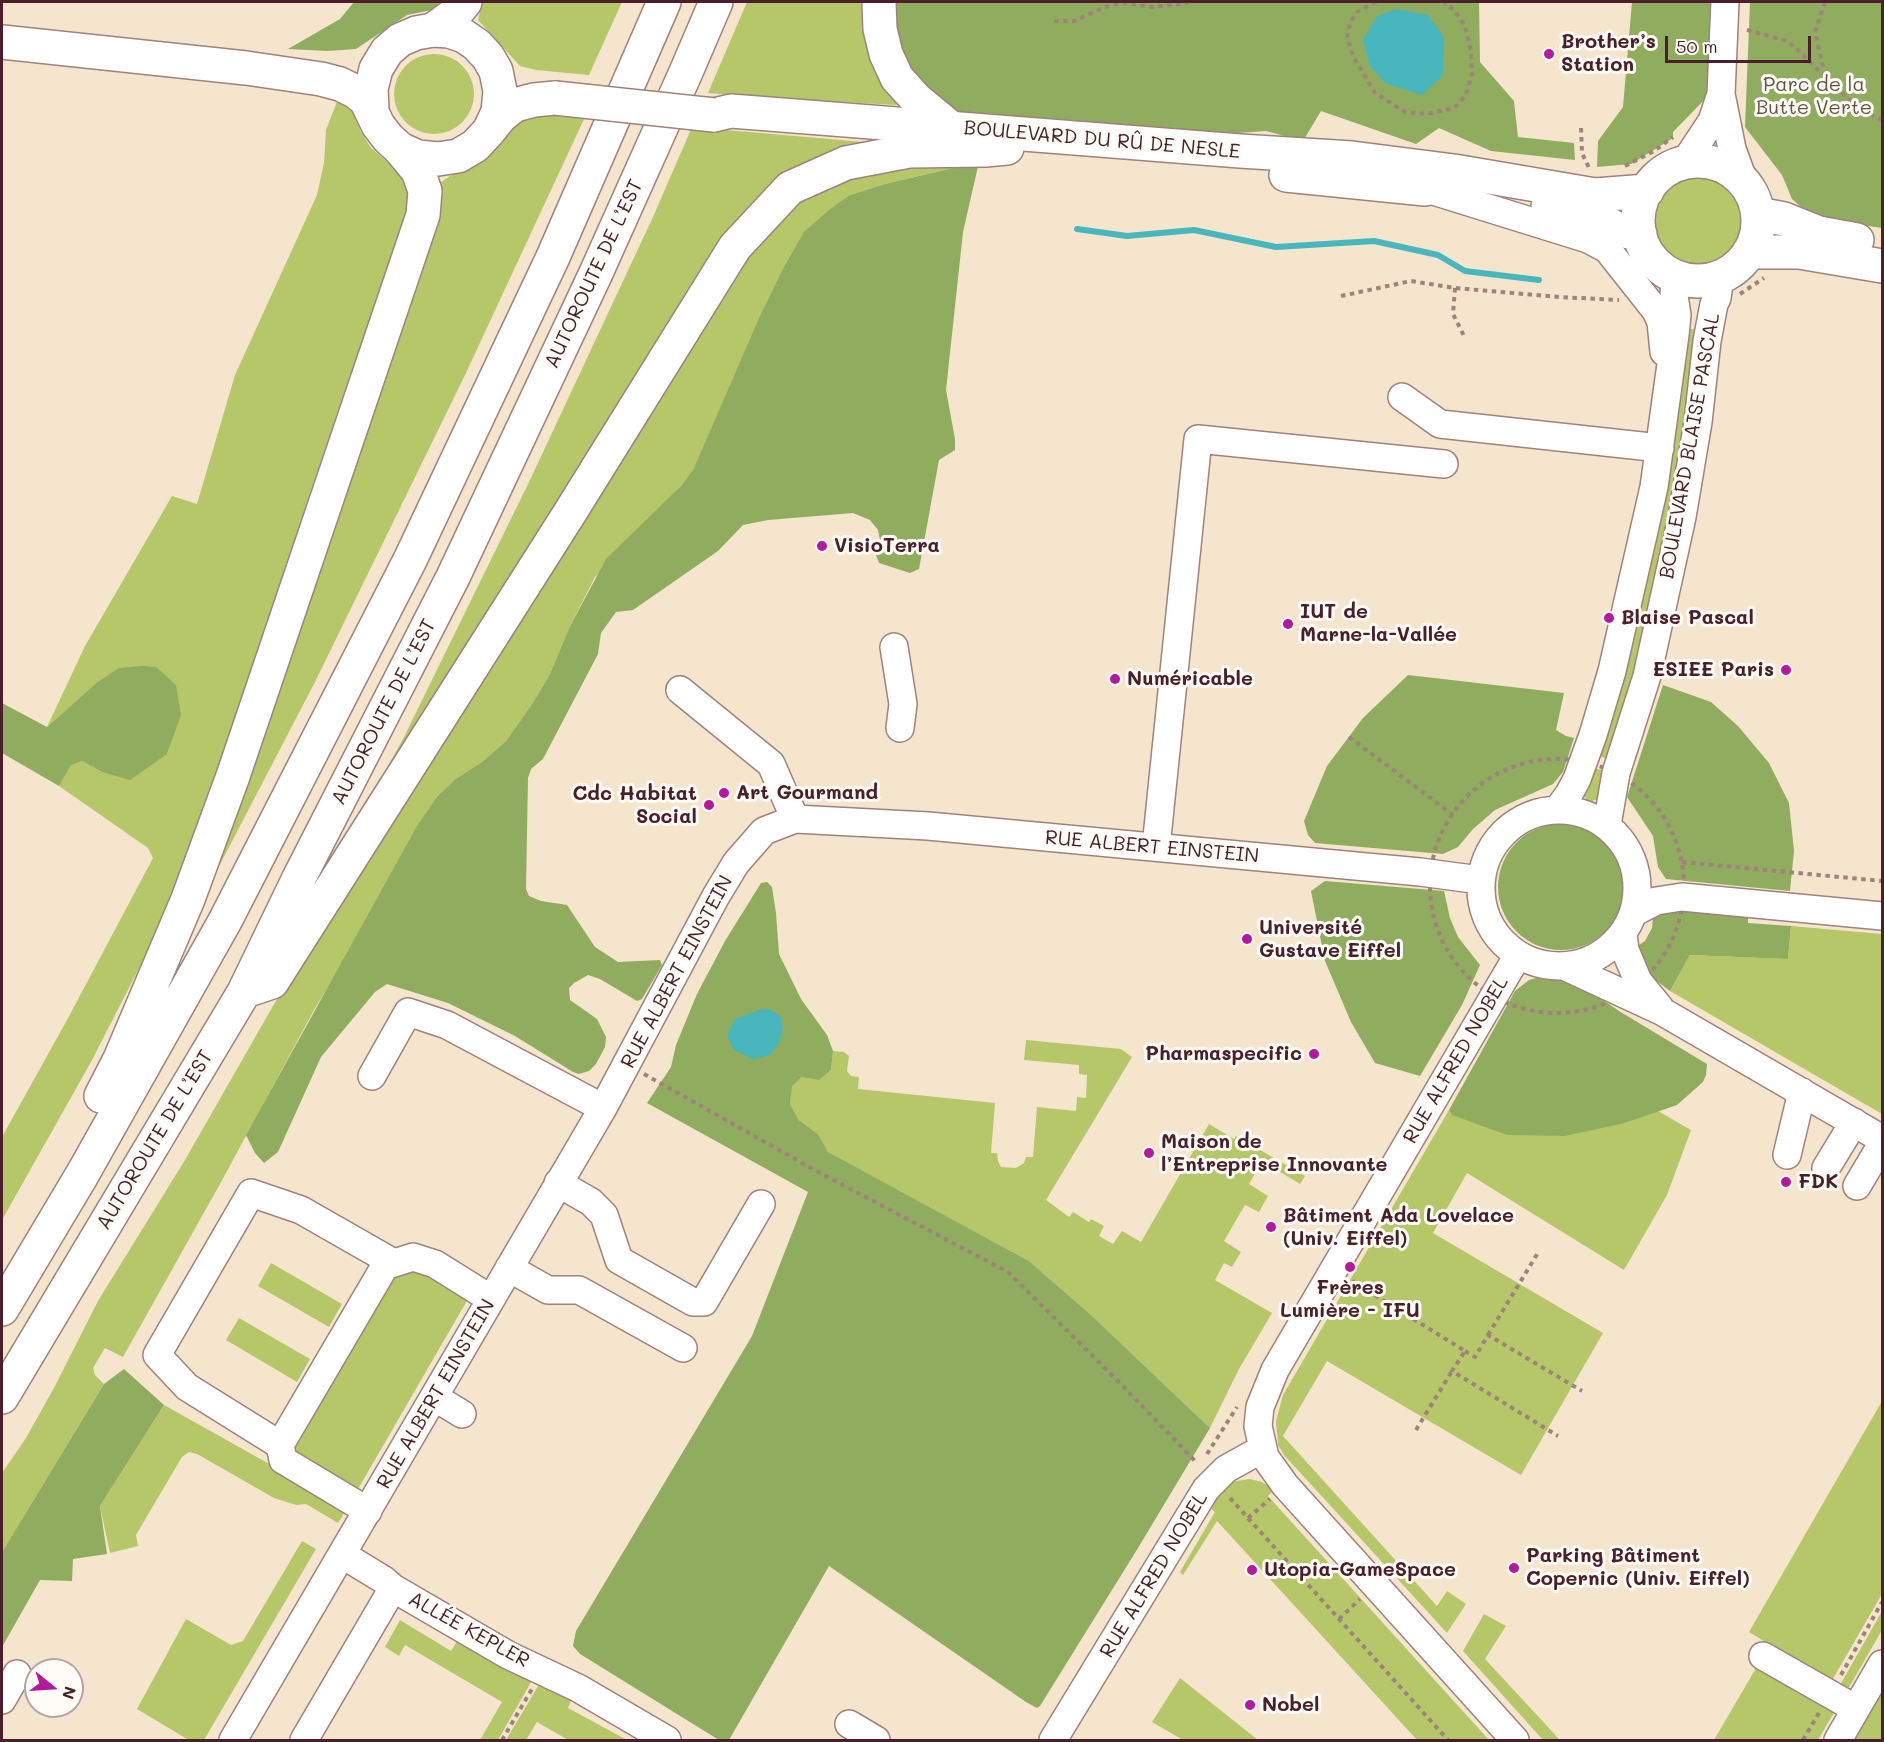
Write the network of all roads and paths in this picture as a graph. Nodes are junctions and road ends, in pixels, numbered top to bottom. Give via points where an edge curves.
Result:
1 (465, 2) edge
2 (664, 2) edge
3 (716, 2) edge
4 (879, 2) edge
5 (1189, 2) edge
6 (1376, 2) edge
7 (1444, 2) edge
8 (1725, 2) edge
9 (1825, 2) edge
10 (1054, 21) dead end
11 (1743, 28) dead end
12 (433, 30) junction
13 (2, 42) edge
14 (387, 51) junction
15 (246, 68) junction
16 (496, 71) junction
17 (1826, 76) junction
18 (1721, 94) junction
19 (555, 98) junction
20 (372, 109) junction
21 (714, 115) junction
22 (1882, 120) edge
23 (1709, 125) junction
24 (951, 128) junction
25 (1581, 128) dead end
26 (489, 131) junction
27 (1007, 148) junction
28 (400, 149) junction
29 (1686, 162) junction
30 (1619, 170) dead end
31 (1591, 173) dead end
32 (1744, 182) junction
33 (1427, 189) junction
34 (1647, 191) junction
35 (1758, 214) junction
36 (1640, 234) junction
37 (1882, 244) edge
38 (1749, 252) junction
39 (1882, 266) edge
40 (1675, 276) junction
41 (1720, 277) junction
42 (1455, 288) junction
43 (1341, 296) dead end
44 (1623, 300) dead end
45 (1465, 338) dead end
46 (1402, 398) dead end
47 (1662, 435) junction
48 (1444, 464) dead end
49 (894, 647) dead end
50 (680, 690) dead end
51 (900, 728) dead end
52 (1349, 738) dead end
53 (1568, 760) dead end
54 (1626, 776) dead end
55 (1558, 809) junction
56 (1454, 815) junction
57 (795, 819) junction
58 (1607, 825) junction
59 (1156, 847) junction
60 (1682, 862) junction
61 (1431, 863) dead end
62 (1637, 874) junction
63 (1480, 880) junction
64 (1882, 881) edge
65 (1428, 883) dead end
66 (1682, 896) junction
67 (1882, 916) edge
68 (1629, 923) junction
69 (1518, 956) junction
70 (1566, 966) junction
71 (1650, 972) dead end
72 (1480, 988) dead end
73 (244, 992) junction
74 (1505, 1003) dead end
75 (1604, 1004) dead end
76 (1663, 1012) junction
77 (627, 1064) junction
78 (372, 1076) dead end
79 (1802, 1092) junction
80 (603, 1108) junction
81 (1854, 1122) junction
82 (1882, 1142) edge
83 (1787, 1155) dead end
84 (1826, 1168) dead end
85 (82, 1175) junction
86 (558, 1183) junction
87 (1857, 1186) dead end
88 (761, 1204) dead end
89 (1539, 1251) dead end
90 (392, 1262) junction
91 (510, 1268) junction
92 (1334, 1270) junction
93 (491, 1299) junction
94 (2, 1309) edge
95 (1488, 1335) junction
96 (683, 1348) dead end
97 (1464, 1350) junction
98 (1452, 1371) junction
99 (1582, 1391) dead end
100 (2, 1397) edge
101 (434, 1397) junction
102 (462, 1414) dead end
103 (1416, 1430) dead end
104 (1558, 1436) dead end
105 (280, 1445) junction
106 (1262, 1449) junction
107 (1194, 1461) dead end
108 (1285, 1485) junction
109 (1224, 1492) dead end
110 (368, 1511) junction
111 (1248, 1518) junction
112 (343, 1555) junction
113 (1375, 1585) junction
114 (393, 1588) junction
115 (1882, 1602) edge
116 (1339, 1619) junction
117 (1763, 1656) dead end
118 (1882, 1664) edge
119 (543, 1671) junction
120 (17, 1674) dead end
121 (1830, 1694) junction
122 (2, 1700) edge
123 (1856, 1709) junction
124 (849, 1724) dead end
125 (233, 1740) edge
126 (304, 1740) edge
127 (502, 1740) edge
128 (667, 1740) edge
129 (876, 1740) edge
130 (1053, 1740) edge
131 (1448, 1740) edge
132 (1515, 1740) edge
133 (1803, 1740) edge
134 (1838, 1740) edge

1 - 12 main road
2 - 85 main road via 554,257 410,560 225,921
3 - 73 main road, AUTOROUTE DE L’EST via 596,273 453,577
4 - 24 main road via 880,29 897,78
5 - 10 path via 1151,7 1124,3 1104,7 1074,21
6 - 7 path via 1357,12 1350,23 1347,37 1353,56 1375,93 1405,112 1426,114 1454,108 1466,95 1472,74 1465,26
8 - 18 street
9 - 17 path via 1815,32
11 - 17 path via 1788,41
12 - 14 main road, BOULEVARD DU RÛ DE NESLE via 400,40
12 - 16 main road, BOULEVARD DU RÛ DE NESLE via 464,36 488,57
13 - 15 main road, BOULEVARD DU RÛ DE NESLE
14 - 15 main road, BOULEVARD DU RÛ DE NESLE via 344,65
14 - 20 main road via 376,69
15 - 20 main road, BOULEVARD DU RÛ DE NESLE via 340,84 356,92
16 - 19 main road, BOULEVARD DU RÛ DE NESLE via 517,89
16 - 26 main road, BOULEVARD DU RÛ DE NESLE via 498,112
17 - 22 path via 1859,109
18 - 23 street
18 - 32 street via 1732,149
19 - 21 main road, BOULEVARD DU RÛ DE NESLE, bridge
19 - 26 main road, BOULEVARD DU RÛ DE NESLE via 515,105
20 - 28 main road, BOULEVARD DU RÛ DE NESLE via 378,125
21 - 24 main road, BOULEVARD DU RÛ DE NESLE via 731,111
21 - 27 main road via 731,121 986,142
23 - 29 street
23 - 30 path via 1679,132
24 - 34 main road, BOULEVARD DU RÛ DE NESLE via 1352,158 1595,195
25 - 31 path via 1582,153
26 - 28 main road, BOULEVARD DU RÛ DE NESLE via 458,156 418,157
27 - 33 main road
27 - 73 main road via 909,152 846,163 790,188 735,247 272,982
28 - 85 main road via 418,171 425,191 423,215 188,899 120,1059 85,1125
29 - 32 main road via 1722,165
29 - 34 main road via 1667,170
32 - 35 main road via 1753,195
33 - 36 main road via 1510,198
33 - 47 street via 1588,239 1607,249 1649,300 1661,322
34 - 36 main road via 1640,210
35 - 37 main road via 1819,233
35 - 38 main road via 1758,228
36 - 40 main road via 1653,260
38 - 39 main road via 1799,252
38 - 41 main road
40 - 41 main road via 1699,281
40 - 47 street, BOULEVARD BLAISE PASCAL via 1677,323
41 - 58 street, BOULEVARD BLAISE PASCAL via 1682,517 1647,676 1616,773
42 - 43 path via 1411,281
42 - 44 path
42 - 45 path via 1453,314
46 - 47 street via 1440,424
47 - 55 street, BOULEVARD BLAISE PASCAL via 1612,671 1584,762
48 - 59 street via 1198,440
49 - 51 street via 903,704
50 - 57 street via 771,764
52 - 56 path
53 - 56 path via 1525,762 1493,776 1464,800
54 - 60 path via 1658,804 1677,840
55 - 58 street via 1584,813
55 - 63 street via 1530,814 1506,829 1489,852
56 - 61 path
57 - 59 street, RUE ALBERT EINSTEIN via 981,830
57 - 77 street, RUE ALBERT EINSTEIN via 764,831 736,863 691,939
58 - 62 street via 1627,848
59 - 63 street, RUE ALBERT EINSTEIN
60 - 64 path
60 - 66 path
62 - 66 street
62 - 68 street
63 - 69 street via 1488,923
65 - 72 path via 1440,936 1458,967
66 - 67 street
66 - 68 street via 1656,901
66 - 71 path via 1678,930
68 - 70 street via 1608,950 1588,961
68 - 76 street via 1625,951 1638,981
69 - 70 street via 1541,965
69 - 92 street, RUE ALFRED NOBEL
70 - 76 street
73 - 100 main road, AUTOROUTE DE L’EST
74 - 75 path via 1556,1015 1576,1014
76 - 79 street
77 - 80 street, RUE ALBERT EINSTEIN
77 - 107 path via 820,1173 1008,1272
78 - 80 street via 408,1012 447,1025
79 - 81 street
79 - 83 street
80 - 86 street, RUE ALBERT EINSTEIN
81 - 82 street
81 - 84 street
82 - 87 street
85 - 94 main road
86 - 88 street via 591,1202 604,1215 619,1260 693,1302 704,1302
86 - 91 street, RUE ALBERT EINSTEIN
89 - 95 path
90 - 93 street via 413,1257 435,1264
90 - 105 street via 385,1266
90 - 105 street via 301,1210 251,1193 157,1355 187,1388
91 - 93 street, RUE ALBERT EINSTEIN
91 - 96 street via 548,1290 579,1290
92 - 97 path
92 - 106 street, RUE ALFRED NOBEL via 1266,1388 1258,1426
93 - 101 street, RUE ALBERT EINSTEIN
95 - 97 path via 1475,1357
95 - 99 path
97 - 98 path
98 - 103 path
98 - 104 path
101 - 102 street
101 - 110 street, RUE ALBERT EINSTEIN
105 - 110 street via 283,1460
106 - 108 street via 1269,1466
106 - 130 street, RUE ALFRED NOBEL via 1227,1469 1206,1489
108 - 111 path
108 - 113 street
109 - 111 path
110 - 112 street, RUE ALBERT EINSTEIN
111 - 116 path
112 - 114 street
112 - 125 street, RUE ALBERT EINSTEIN
113 - 116 path
113 - 132 street
114 - 119 street, ALLÉE KEPLER
114 - 126 street, ALLÉE KEPLER
115 - 121 path
116 - 131 path
117 - 121 street
118 - 123 street
119 - 127 path
119 - 128 street, ALLÉE KEPLER
120 - 122 street
121 - 123 street
121 - 133 path
123 - 134 street
124 - 129 street

